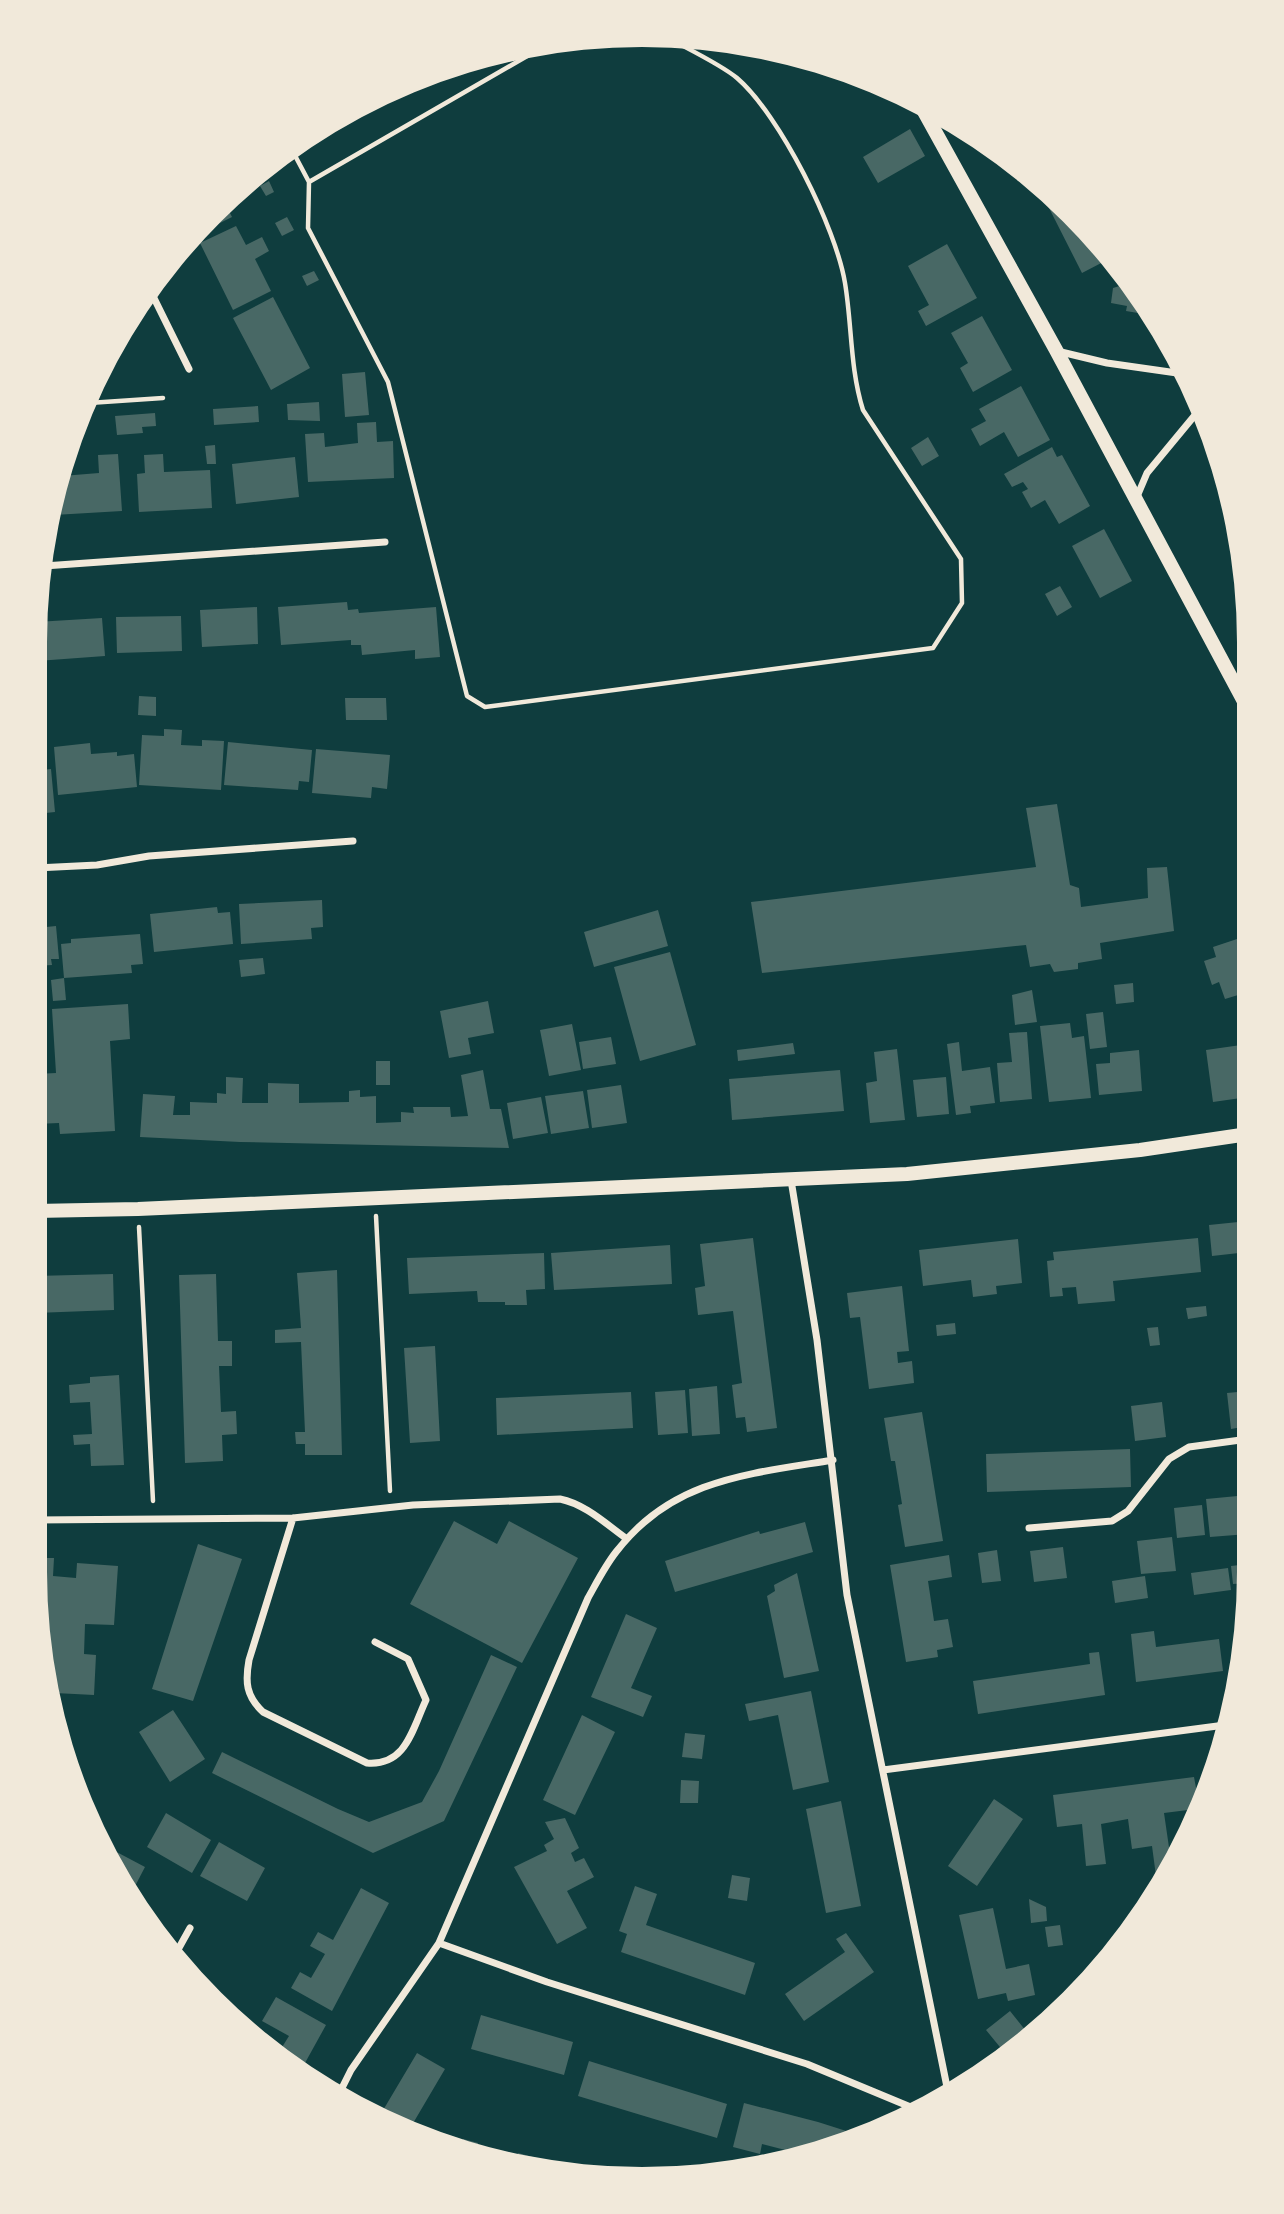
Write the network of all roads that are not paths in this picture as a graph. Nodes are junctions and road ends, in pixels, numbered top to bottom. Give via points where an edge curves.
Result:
1 (930, 122) edge
2 (155, 300) edge
3 (1056, 350) junction
4 (190, 369) dead end
5 (1171, 372) edge
6 (1193, 418) edge
7 (1136, 500) junction
8 (385, 542) dead end
9 (52, 565) edge
10 (1237, 688) edge
11 (353, 841) dead end
12 (47, 867) edge
13 (1237, 1135) edge
14 (791, 1180) junction
15 (47, 1211) edge
16 (1237, 1440) edge
17 (832, 1460) junction
18 (293, 1518) junction
19 (47, 1520) edge
20 (1029, 1528) dead end
21 (627, 1539) junction
22 (375, 1642) dead end
23 (1216, 1726) edge
24 (883, 1770) junction
25 (190, 1928) dead end
26 (439, 1943) junction
27 (180, 1946) edge
28 (946, 2083) edge
29 (343, 2086) edge
30 (906, 2105) edge

1 - 3 main road
2 - 4 street
3 - 5 street
3 - 7 main road
6 - 7 street via 1147,473
7 - 10 main road
8 - 9 street
11 - 12 street
13 - 14 main road via 1044,1161
14 - 15 main road
14 - 17 street
16 - 20 street via 1189,1447 1168,1459 1128,1511 1112,1521
17 - 21 street via 702,1486 653,1514
17 - 24 street via 847,1595
18 - 19 street
18 - 21 street via 560,1499 582,1507
18 - 22 street via 249,1660 246,1675 252,1702 263,1712 367,1763 393,1759 403,1749 426,1700 408,1659
21 - 26 street via 588,1598
23 - 24 street
24 - 28 street
25 - 27 street
26 - 29 street
26 - 30 street via 807,2064

